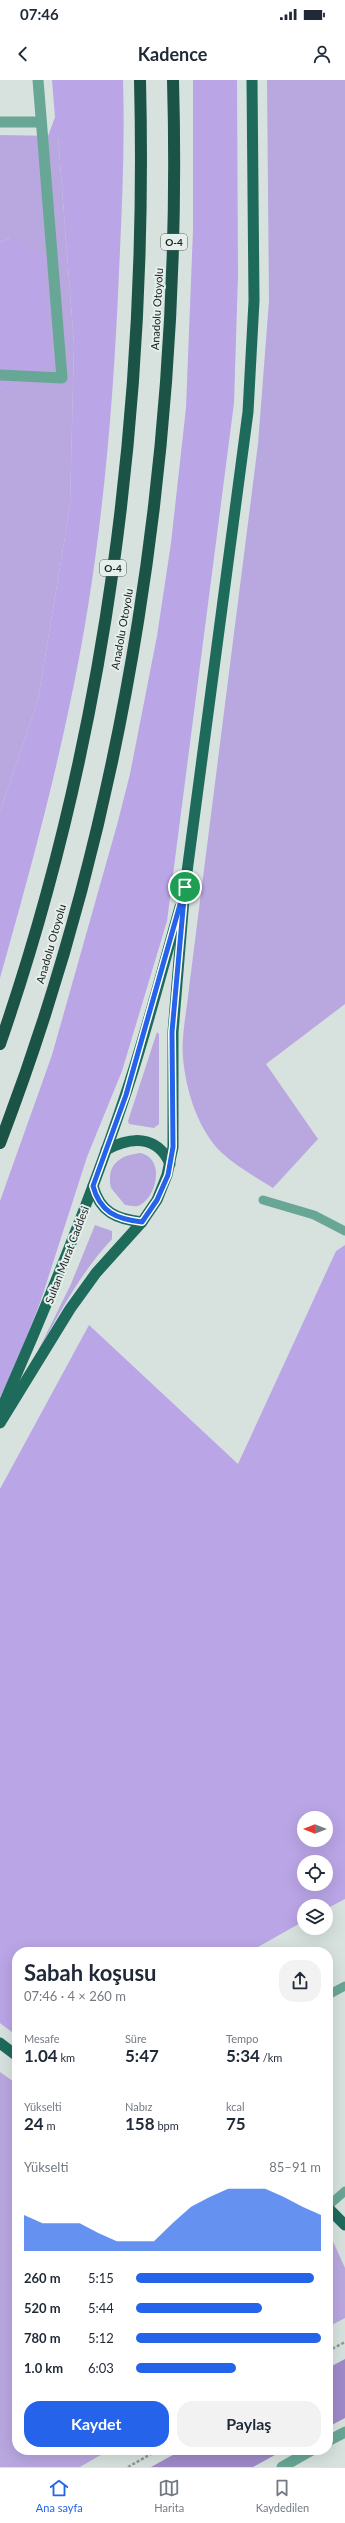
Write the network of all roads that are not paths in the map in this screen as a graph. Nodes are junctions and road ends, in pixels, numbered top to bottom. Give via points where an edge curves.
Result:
1 (38, 80) edge
2 (140, 80) edge
3 (173, 80) edge
4 (252, 80) edge
5 (0, 122) edge
6 (41, 122) junction
7 (0, 375) edge
8 (185, 887) junction
9 (0, 1044) edge
10 (0, 1143) edge
11 (106, 1150) junction
12 (170, 1164) junction
13 (93, 1186) junction
14 (262, 1200) dead end
15 (142, 1222) junction
16 (345, 1231) edge
17 (0, 1413) edge
18 (0, 1423) edge
19 (345, 1986) edge
20 (333, 1992) edge
21 (0, 2043) edge
22 (12, 2052) edge
23 (345, 2191) edge
24 (333, 2202) edge
25 (333, 2212) edge
26 (345, 2225) edge
27 (345, 2432) edge
28 (333, 2438) edge
29 (303, 2455) edge
30 (282, 2467) edge

1 - 6 street
2 - 9 highway, Anadolu Otoyolu / O-4 via 142,201 131,420 105,620 68,810 45,898
3 - 10 highway, Anadolu Otoyolu / O-4 via 175,210 170,312 149,549 119,722 99,819 41,1023
4 - 8 main road via 254,300 248,412
5 - 6 street
6 - 7 street via 62,378
8 - 11 main road, Sultan Murat Caddesi via 126,1095
8 - 12 main road via 172,1032 173,1147
11 - 12 main road via 120,1142 140,1141 158,1146 165,1152
11 - 13 main road, Sultan Murat Caddesi
12 - 15 main road via 157,1200
13 - 15 main road via 97,1199 105,1210 116,1217
13 - 17 main road, Sultan Murat Caddesi via 55,1287
14 - 16 lane via 314,1215
15 - 18 main road via 96,1273 70,1309
19 - 20 lane
21 - 22 main road
23 - 24 lane
25 - 26 main road
27 - 28 street
29 - 30 street

